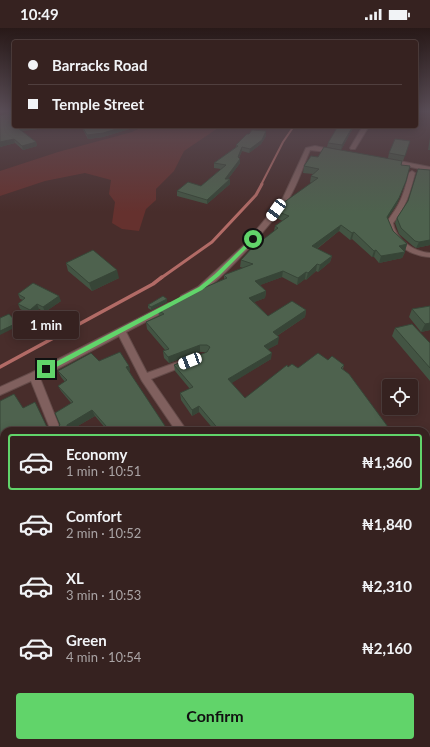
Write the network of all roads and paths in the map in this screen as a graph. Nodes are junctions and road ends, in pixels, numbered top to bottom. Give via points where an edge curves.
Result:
1 (355, 145) edge
2 (353, 148) dead end
3 (359, 156) edge
4 (380, 159) edge
5 (430, 169) edge
6 (412, 173) dead end
7 (430, 255) edge
8 (121, 331) junction
9 (197, 358) edge
10 (34, 376) junction
11 (145, 378) junction
12 (0, 391) edge
13 (54, 427) edge
14 (179, 427) edge

1 - 2 street
3 - 8 street via 308,149 286,198 246,248 201,289
4 - 5 street
6 - 7 street via 405,200 389,223 389,228 412,251
8 - 10 street
8 - 11 street
9 - 11 street
10 - 12 street
10 - 13 street
11 - 14 street

